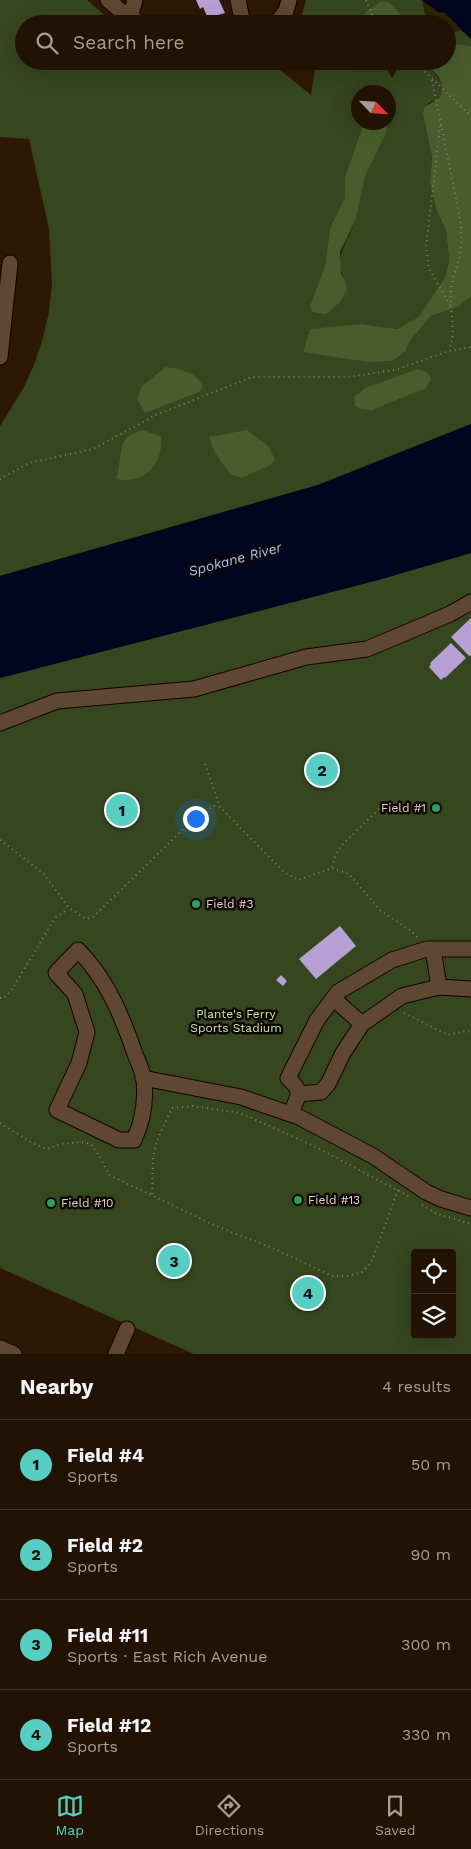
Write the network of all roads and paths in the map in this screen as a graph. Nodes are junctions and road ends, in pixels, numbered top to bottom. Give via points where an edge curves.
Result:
1 (108, 0) edge
2 (135, 0) edge
3 (238, 0) edge
4 (289, 0) edge
5 (366, 0) edge
6 (129, 15) edge
7 (136, 15) edge
8 (241, 15) edge
9 (283, 15) edge
10 (372, 15) edge
11 (423, 70) edge
12 (432, 80) junction
13 (471, 116) edge
14 (440, 124) junction
15 (10, 263) dead end
16 (450, 305) junction
17 (471, 346) edge
18 (449, 351) junction
19 (0, 357) edge
20 (0, 479) edge
21 (471, 602) edge
22 (0, 723) edge
23 (205, 764) dead end
24 (385, 803) dead end
25 (220, 807) junction
26 (0, 840) edge
27 (332, 868) junction
28 (69, 908) junction
29 (471, 949) edge
30 (427, 950) junction
31 (438, 987) junction
32 (471, 989) edge
33 (0, 998) edge
34 (334, 999) junction
35 (404, 1013) dead end
36 (362, 1024) junction
37 (471, 1030) edge
38 (144, 1078) junction
39 (299, 1094) junction
40 (291, 1114) junction
41 (0, 1123) edge
42 (398, 1190) junction
43 (152, 1195) junction
44 (413, 1199) dead end
45 (420, 1204) dead end
46 (471, 1208) edge
47 (471, 1224) edge
48 (127, 1329) dead end
49 (0, 1348) edge
50 (14, 1354) edge
51 (116, 1354) edge

1 - 6 street
2 - 7 street
3 - 8 street
4 - 9 street
5 - 10 path
11 - 12 path
12 - 13 path
12 - 14 path
14 - 16 path via 461,224 461,248
14 - 16 path via 426,248 429,269
15 - 19 street
16 - 18 path via 453,341
17 - 18 path
18 - 20 path via 395,370 347,377 252,377 156,415 94,449 29,463
21 - 22 street via 367,648 306,657 194,689 57,700
23 - 25 path
24 - 27 path via 341,846
25 - 27 path via 292,878 298,880
25 - 28 path via 214,806 197,816 93,917 86,919
26 - 28 path via 43,874
27 - 30 path via 349,874 380,910 411,931
28 - 33 path via 55,918 12,990
29 - 30 street
30 - 31 street
30 - 34 street via 392,960 338,992
31 - 32 street
31 - 36 street via 402,996
34 - 36 street
34 - 39 street via 317,1020 288,1078 298,1087
35 - 37 path via 448,1035
36 - 39 street via 321,1092
38 - 38 street via 144,1107 134,1140 119,1140 57,1110 79,1063 87,1032 75,994 56,973 78,950 110,991
38 - 40 street via 241,1097
39 - 40 street
40 - 46 street via 350,1143 426,1192
41 - 43 path via 47,1149 61,1144 91,1144 109,1175
42 - 43 path via 370,1263 362,1272 347,1276 332,1276
42 - 43 path via 254,1119 186,1106 172,1108 157,1140
42 - 44 path
45 - 47 path via 435,1213
48 - 51 street
49 - 50 street

